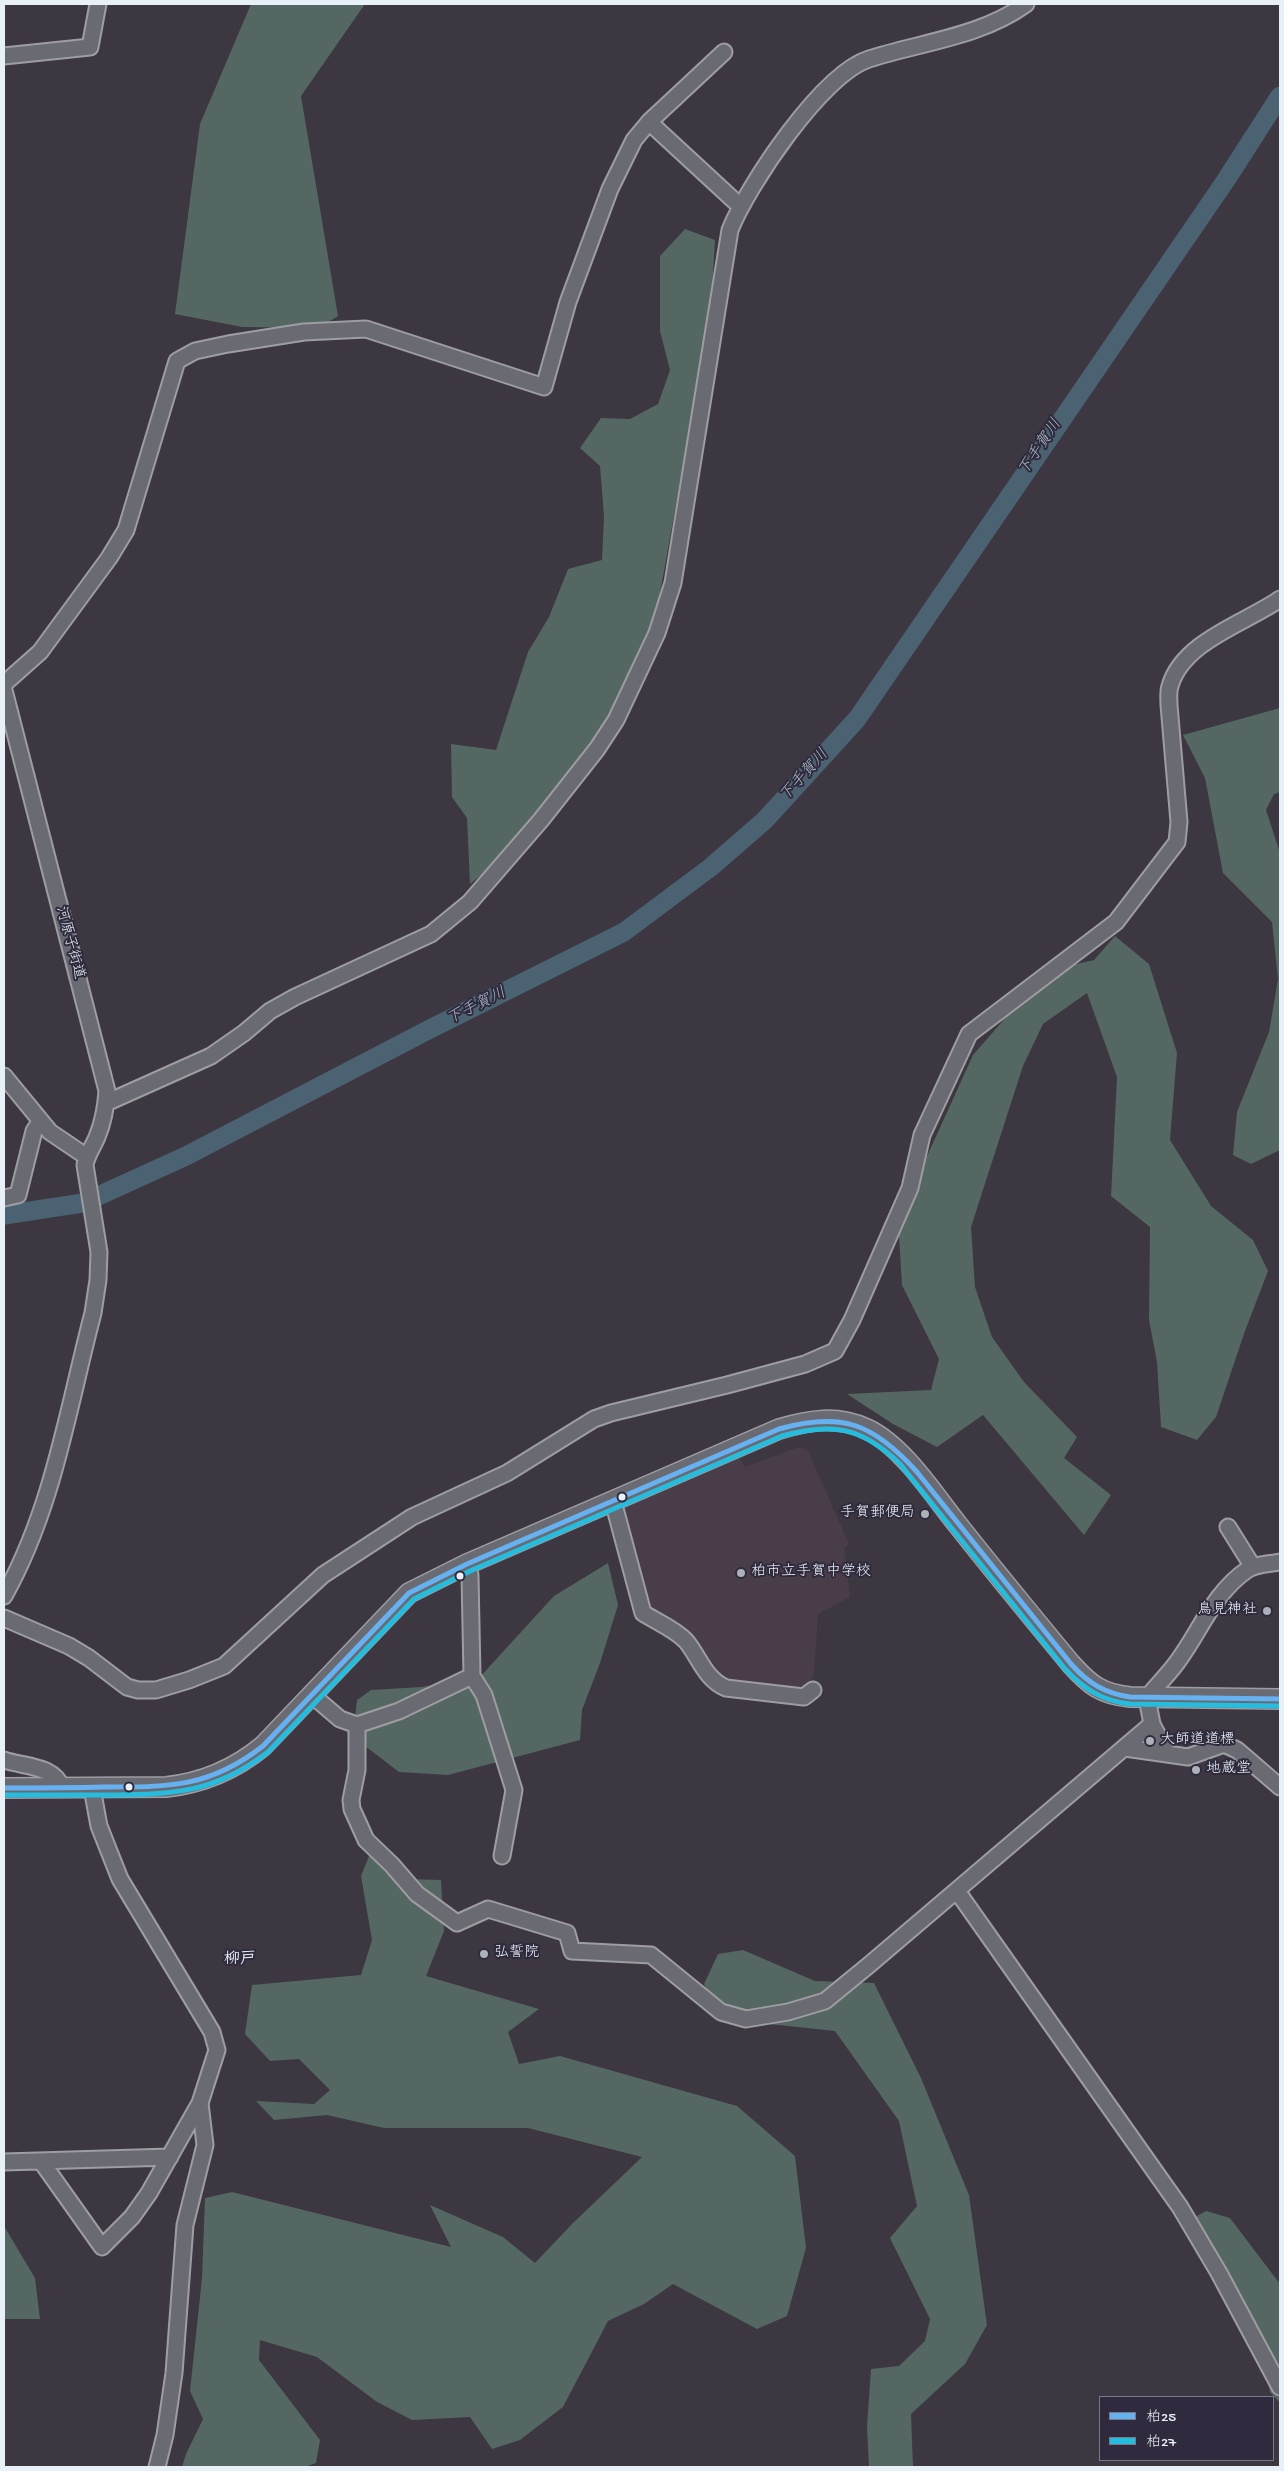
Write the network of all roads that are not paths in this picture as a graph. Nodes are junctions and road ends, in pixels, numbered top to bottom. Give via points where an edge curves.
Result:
1 (98, 4) edge
2 (1026, 4) edge
3 (724, 52) dead end
4 (4, 56) edge
5 (649, 122) junction
6 (740, 206) junction
7 (1280, 598) edge
8 (4, 684) edge
9 (4, 690) edge
10 (4, 1076) edge
11 (106, 1103) junction
12 (40, 1122) junction
13 (87, 1156) junction
14 (4, 1198) edge
15 (613, 1501) junction
16 (1228, 1527) dead end
17 (1280, 1562) edge
18 (467, 1564) junction
19 (1253, 1567) junction
20 (4, 1596) edge
21 (4, 1618) edge
22 (472, 1676) junction
23 (813, 1690) dead end
24 (313, 1696) junction
25 (1147, 1698) junction
26 (1280, 1699) edge
27 (1152, 1724) junction
28 (357, 1725) junction
29 (1125, 1748) junction
30 (1167, 1753) junction
31 (4, 1760) edge
32 (1280, 1787) edge
33 (4, 1788) edge
34 (62, 1788) junction
35 (92, 1788) junction
36 (502, 1856) dead end
37 (957, 1891) junction
38 (200, 2103) junction
39 (170, 2157) junction
40 (41, 2161) junction
41 (4, 2162) edge
42 (1280, 2387) edge
43 (157, 2467) edge

1 - 4 street via 90,47
2 - 6 street via 1009,16 968,32 869,59 843,73 802,117
3 - 5 street
5 - 6 street
5 - 8 street via 634,140 610,189 568,302 544,387 366,329 304,332 195,351 177,361 126,530 40,652
6 - 11 street via 730,230 673,583 657,633 628,698 597,749 476,895 443,925 415,942 270,1011 211,1056
7 - 21 street via 1200,646 1177,670 1169,687 1180,822 1177,842 1116,922 969,1034 922,1135 910,1188 835,1351 805,1364 594,1419 507,1473 412,1517 358,1551 323,1575 224,1666 190,1680 156,1690 127,1687 69,1646
9 - 11 street, 河原子街道 via 106,1091
10 - 12 street
11 - 13 street, 河原子街道 via 98,1135
12 - 13 street via 63,1142
12 - 14 street via 34,1131 18,1195
13 - 20 street, 河原子街道 via 86,1176 99,1252 93,1313 40,1520
15 - 18 main road
15 - 23 street via 643,1613 685,1641 709,1677 726,1688 804,1697
15 - 25 main road via 779,1429 819,1419 852,1423 884,1440 907,1462 1085,1679 1098,1690 1112,1695
16 - 19 street
17 - 19 street
18 - 22 street via 470,1575
18 - 24 main road via 410,1593
19 - 25 street via 1212,1606 1174,1667
22 - 28 street via 398,1711
22 - 36 street via 484,1695 514,1790
24 - 28 street via 340,1719
24 - 35 main road via 264,1746 224,1772 185,1785
25 - 26 main road
25 - 27 street
27 - 29 street
27 - 30 street
28 - 37 street via 357,1770 352,1809 366,1840 417,1894 457,1923 488,1908 567,1933 572,1951 650,1955 729,2015 746,2019 788,2012 825,2001
29 - 30 street
29 - 37 street
30 - 32 street via 1188,1757 1224,1744 1237,1750
31 - 34 street via 52,1772 59,1778
33 - 34 main road
34 - 35 main road
35 - 38 street via 99,1826 120,1879 212,2032 217,2050
37 - 42 street via 1180,2207
38 - 39 street
38 - 43 street via 205,2144 185,2225 174,2373
39 - 40 street
39 - 40 street via 138,2209 102,2248
40 - 41 street

